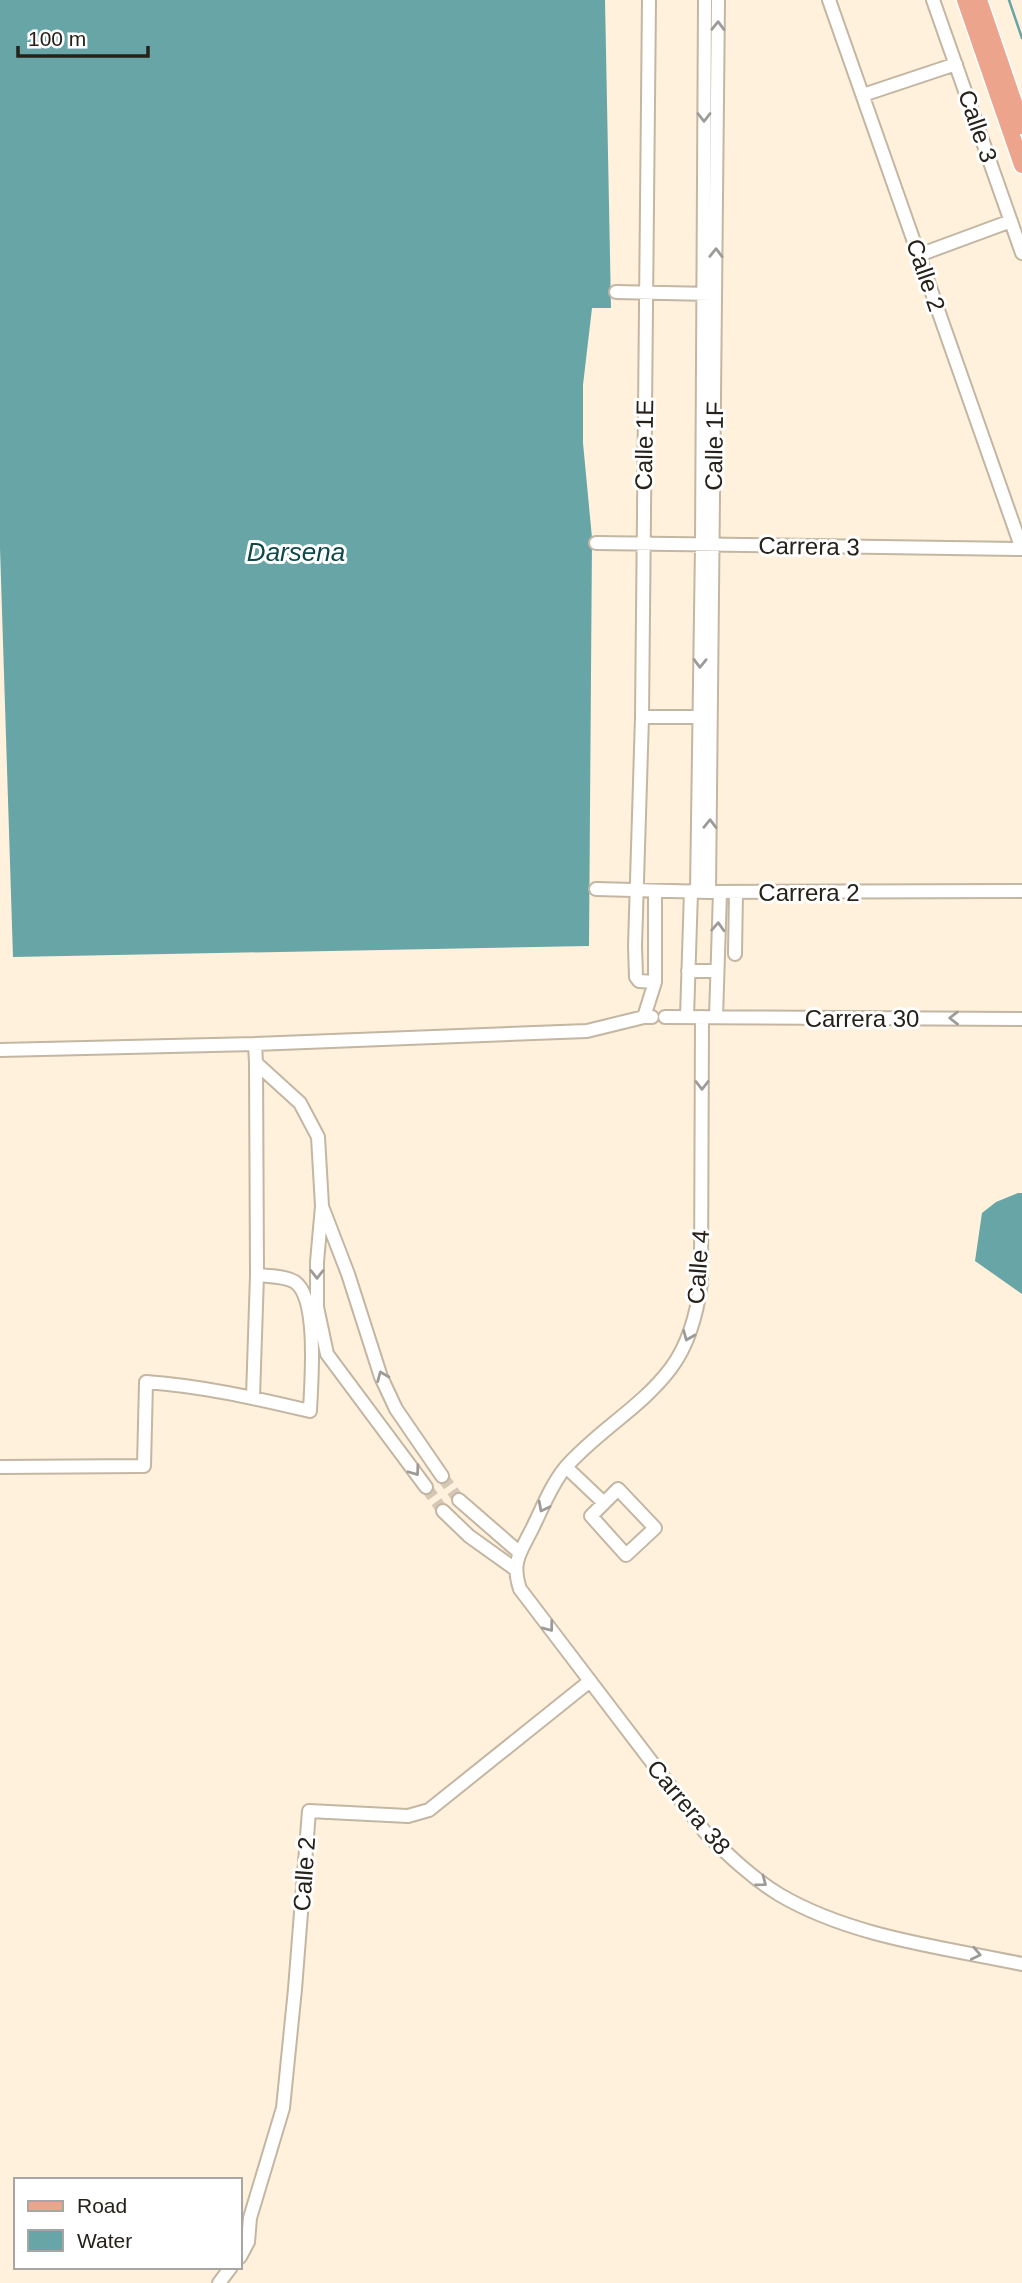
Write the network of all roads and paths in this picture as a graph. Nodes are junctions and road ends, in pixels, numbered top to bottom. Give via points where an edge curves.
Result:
1 (649, 0) edge
2 (705, 0) edge
3 (718, 0) edge
4 (830, 0) edge
5 (933, 0) edge
6 (965, 0) edge
7 (979, 0) edge
8 (956, 64) junction
9 (863, 95) junction
10 (1022, 126) edge
11 (1022, 165) edge
12 (1011, 221) junction
13 (1022, 253) edge
14 (919, 255) junction
15 (616, 292) dead end
16 (646, 293) junction
17 (709, 294) junction
18 (596, 544) dead end
19 (643, 544) junction
20 (708, 545) junction
21 (1022, 549) edge
22 (705, 698) junction
23 (642, 717) junction
24 (699, 717) junction
25 (596, 889) dead end
26 (636, 890) junction
27 (655, 891) junction
28 (1022, 891) edge
29 (705, 892) junction
30 (736, 892) junction
31 (735, 954) dead end
32 (688, 971) junction
33 (717, 971) junction
34 (655, 982) junction
35 (653, 1017) junction
36 (687, 1017) junction
37 (709, 1017) junction
38 (1022, 1019) edge
39 (255, 1044) junction
40 (0, 1050) edge
41 (256, 1063) junction
42 (322, 1206) junction
43 (257, 1275) junction
44 (253, 1397) junction
45 (566, 1466) junction
46 (0, 1467) edge
47 (442, 1476) tunnel mouth
48 (426, 1487) tunnel mouth
49 (459, 1500) tunnel mouth
50 (604, 1503) junction
51 (443, 1511) tunnel mouth
52 (520, 1553) junction
53 (515, 1569) junction
54 (590, 1681) junction
55 (1022, 1964) edge
56 (242, 2253) edge

1 - 16 street, Calle 1E
2 -> 17 street, Calle 1F
17 -> 3 street, Calle 1F
4 - 9 street, Calle 2
5 - 8 street, Calle 3
6 - 11 main road
7 - 10 main road
8 - 9 street
8 - 12 street, Calle 3
9 - 14 street, Calle 2
12 - 13 street, Calle 3
12 - 14 street
14 - 21 street, Calle 2
15 - 16 street
16 - 17 street
16 - 19 street, Calle 1E
17 - 20 street, Calle 1F
18 - 19 street, Carrera 3
19 - 20 street, Carrera 3
19 - 23 street, Calle 1E
20 - 21 street, Carrera 3
20 - 22 street, Calle 1F
22 - 24 street, Calle 1F
29 -> 22 street, Calle 1F
23 - 24 street
23 - 26 street, Calle 1E
24 - 29 street, Calle 1F
25 - 26 street, Carrera 2
26 - 27 street, Carrera 2
26 - 34 street, Calle 1E via 636,977
27 - 29 street, Carrera 2
27 - 34 street
28 - 30 street, Carrera 2
29 - 30 street, Carrera 2
29 - 32 street, Calle 1F
33 -> 29 street, Calle 1F
30 - 31 street
32 - 33 street
32 - 36 street, Calle 1F
33 - 37 street, Calle 1F
34 - 35 street
35 - 36 street, Carrera 30
35 - 39 street, Carrera 30 via 587,1031
36 - 37 street, Carrera 30
38 -> 37 street, Carrera 30
37 -> 45 street, Calle 4 via 701,1283 693,1324 683,1348 658,1383
39 - 40 street, Carrera 30
39 - 41 street
41 - 42 street via 300,1103 314,1126
41 - 43 street
47 -> 42 street via 396,1409 381,1377
42 -> 48 street via 317,1307 327,1354
43 - 44 street
43 - 44 street via 287,1279 302,1290 313,1365 310,1411
44 - 46 street via 146,1382 144,1466
45 - 50 street
45 -> 52 street, Calle 4
49 - 52 street
50 - 50 street via 618,1489 655,1528 626,1555 591,1516
51 - 53 street
52 - 53 street, Calle 4
53 -> 54 street, Carrera 38 via 520,1589
54 -> 55 street, Carrera 38 via 705,1832 778,1894 876,1934
54 - 56 street, Calle 2 via 429,1810 408,1816 309,1811 284,2108

